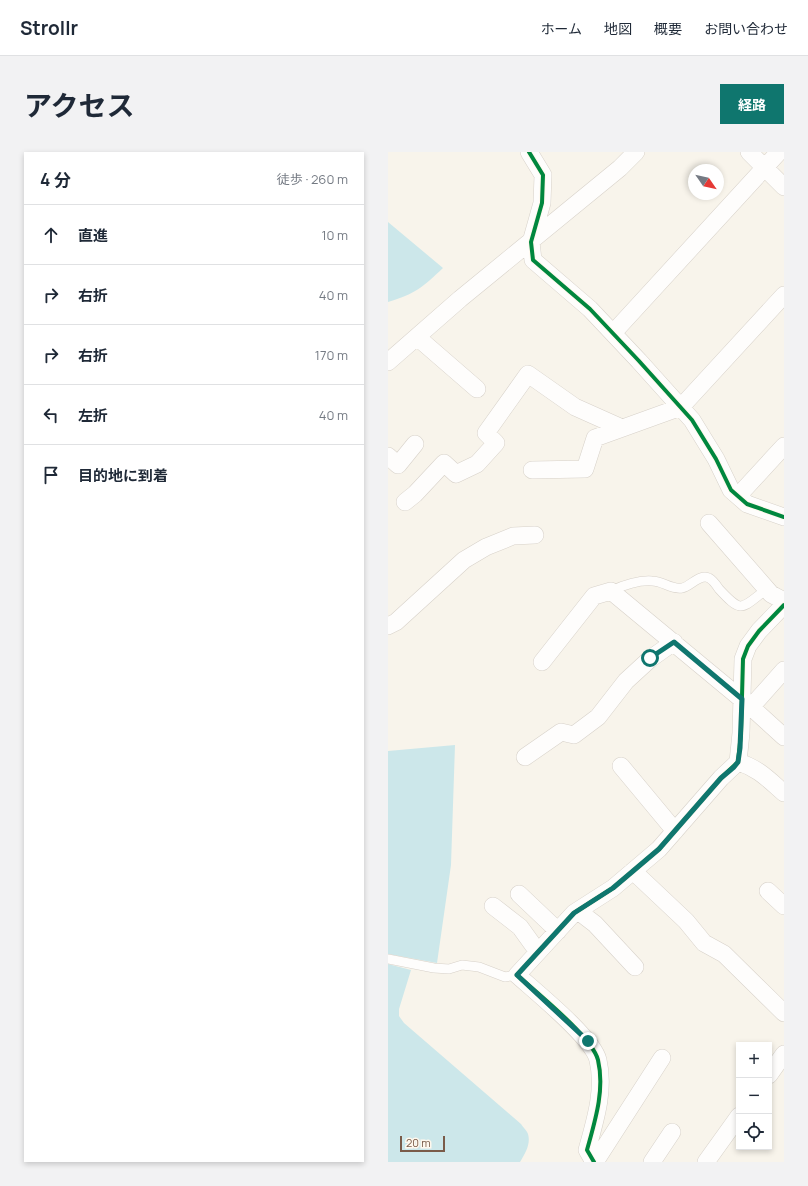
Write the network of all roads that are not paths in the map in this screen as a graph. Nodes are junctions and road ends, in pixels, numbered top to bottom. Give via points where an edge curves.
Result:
1 (529, 152) edge
2 (636, 152) edge
3 (749, 152) edge
4 (779, 152) edge
5 (765, 168) junction
6 (784, 187) edge
7 (530, 242) junction
8 (784, 296) edge
9 (613, 333) junction
10 (417, 337) junction
11 (388, 362) edge
12 (477, 388) dead end
13 (681, 407) junction
14 (622, 428) junction
15 (415, 444) dead end
16 (784, 446) edge
17 (388, 456) edge
18 (532, 470) dead end
19 (738, 496) junction
20 (405, 502) dead end
21 (784, 517) edge
22 (708, 523) dead end
23 (535, 535) dead end
24 (767, 589) junction
25 (611, 590) junction
26 (784, 601) edge
27 (784, 605) edge
28 (388, 626) edge
29 (674, 642) junction
30 (542, 662) dead end
31 (784, 670) edge
32 (746, 703) junction
33 (784, 737) edge
34 (525, 757) dead end
35 (738, 762) junction
36 (621, 766) dead end
37 (784, 793) edge
38 (675, 831) junction
39 (633, 871) junction
40 (768, 892) dead end
41 (518, 894) dead end
42 (493, 906) dead end
43 (784, 906) edge
44 (578, 911) junction
45 (558, 931) junction
46 (538, 952) junction
47 (388, 959) edge
48 (635, 967) dead end
49 (517, 975) junction
50 (784, 1013) edge
51 (784, 1054) edge
52 (662, 1058) dead end
53 (772, 1071) edge
54 (736, 1121) edge
55 (672, 1132) dead end
56 (710, 1161) edge
57 (594, 1162) edge
58 (652, 1162) edge

1 - 7 street via 543,175 542,203
2 - 7 street
3 - 5 street
4 - 5 street
5 - 6 street
5 - 9 street
7 - 9 street via 533,260 590,309
7 - 10 street
8 - 13 street
9 - 13 street
10 - 11 street
10 - 12 street
13 - 14 street
13 - 19 street via 716,459 731,490
14 - 18 street via 595,438 585,469
14 - 20 street via 575,407 528,374 486,434 496,443 477,464 456,474 444,463 416,494
15 - 17 street via 398,465
16 - 19 street
19 - 21 street via 747,504
22 - 24 street
23 - 28 street via 512,536 480,550 464,560 396,622
24 - 25 lane via 744,607 732,603 709,578 704,577 680,589 653,581 627,584
24 - 26 street
25 - 29 street
25 - 30 street via 594,596 558,653
27 - 32 street via 748,646 743,659
29 - 32 street
29 - 34 street via 650,658 626,680 598,717 574,735 561,732
31 - 32 street
32 - 33 street
32 - 35 street
35 - 37 street via 751,766 763,774
35 - 38 street
36 - 38 street
38 - 39 street
39 - 44 street
39 - 50 street via 686,921 704,943 724,954
40 - 43 street
41 - 45 street
42 - 46 street via 520,927
44 - 45 street
44 - 48 street via 595,924
45 - 46 street
46 - 49 street
47 - 49 lane via 434,968 449,969 462,965 479,967 505,977
49 - 57 street via 588,1041 598,1059 601,1079 598,1107 587,1150
51 - 53 street
52 - 57 street
54 - 56 street
55 - 58 street

